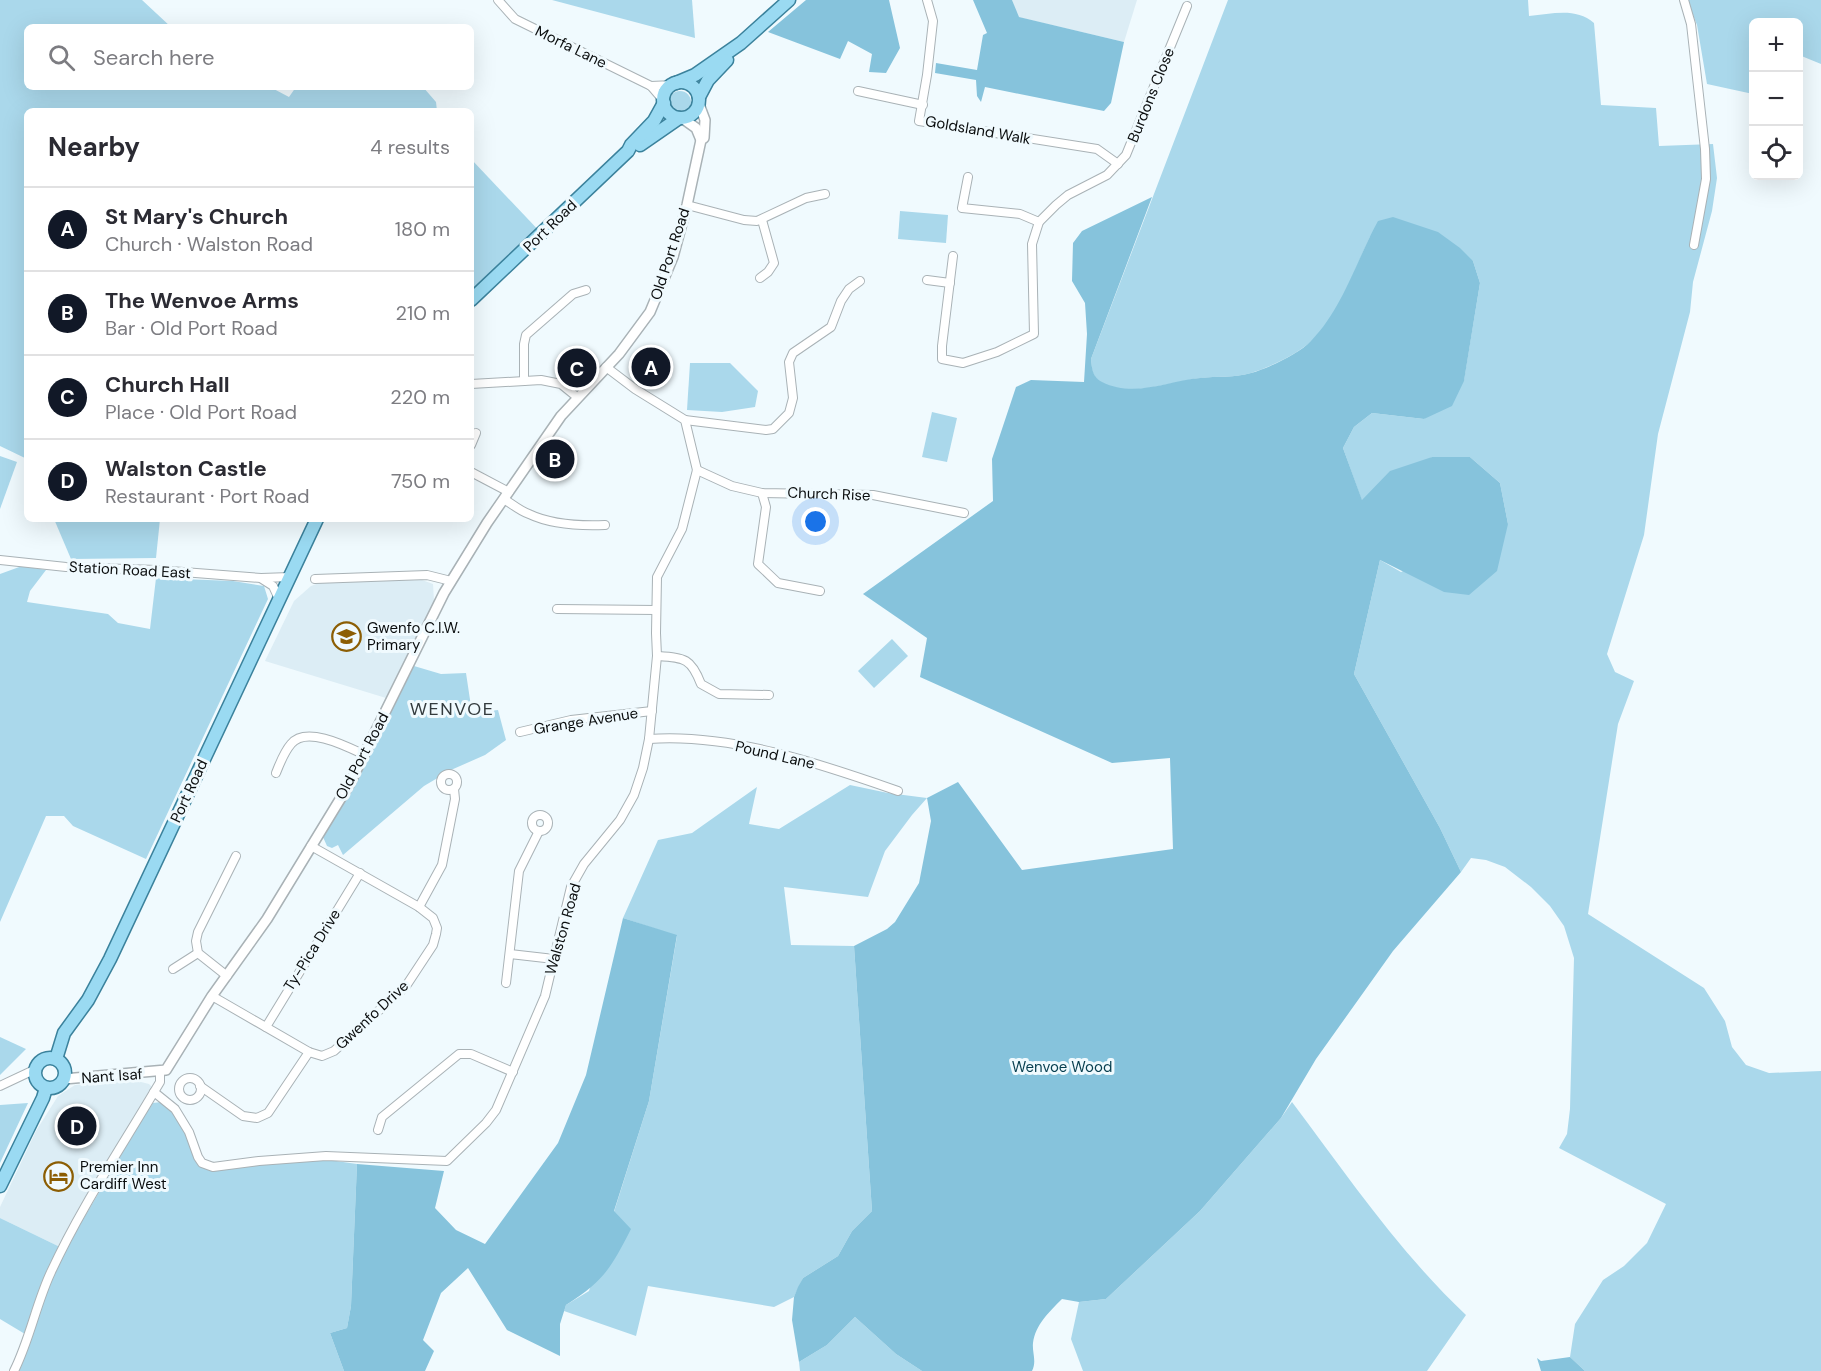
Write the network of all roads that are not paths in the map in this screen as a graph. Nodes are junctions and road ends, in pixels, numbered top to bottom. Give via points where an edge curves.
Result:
1 (498, 0) edge
2 (789, 0) edge
3 (927, 0) edge
4 (1684, 0) edge
5 (1187, 6) dead end
6 (741, 43) junction
7 (675, 84) junction
8 (651, 86) junction
9 (858, 91) dead end
10 (699, 100) junction
11 (664, 101) junction
12 (923, 105) junction
13 (681, 118) junction
14 (701, 141) junction
15 (628, 151) junction
16 (1118, 164) junction
17 (968, 177) dead end
18 (825, 194) dead end
19 (687, 205) junction
20 (762, 220) junction
21 (1039, 222) junction
22 (1694, 245) dead end
23 (953, 256) dead end
24 (760, 278) dead end
25 (927, 280) dead end
26 (860, 281) dead end
27 (950, 283) junction
28 (586, 290) dead end
29 (474, 297) edge
30 (606, 368) junction
31 (524, 381) junction
32 (474, 384) edge
33 (578, 397) junction
34 (685, 420) junction
35 (476, 433) dead end
36 (474, 438) edge
37 (697, 470) junction
38 (474, 474) edge
39 (762, 493) junction
40 (507, 495) junction
41 (964, 513) dead end
42 (316, 522) edge
43 (605, 525) dead end
44 (0, 560) edge
45 (290, 577) junction
46 (261, 578) junction
47 (315, 579) dead end
48 (451, 581) junction
49 (820, 591) dead end
50 (279, 599) junction
51 (556, 609) dead end
52 (656, 610) junction
53 (657, 656) junction
54 (769, 695) dead end
55 (652, 711) junction
56 (520, 732) dead end
57 (649, 739) junction
58 (365, 755) junction
59 (276, 773) dead end
60 (454, 789) dead end
61 (898, 791) dead end
62 (539, 831) dead end
63 (311, 846) junction
64 (236, 856) dead end
65 (360, 873) junction
66 (419, 907) junction
67 (198, 953) junction
68 (510, 954) junction
69 (554, 958) junction
70 (173, 969) dead end
71 (227, 976) junction
72 (506, 983) dead end
73 (212, 996) junction
74 (266, 1027) junction
75 (309, 1052) junction
76 (56, 1059) junction
77 (36, 1069) junction
78 (160, 1072) junction
79 (513, 1072) junction
80 (64, 1079) junction
81 (0, 1086) edge
82 (200, 1086) dead end
83 (46, 1088) junction
84 (154, 1092) junction
85 (378, 1130) dead end
86 (0, 1186) edge
87 (14, 1371) edge

1 - 8 street, Morfa Lane via 515,19
2 - 6 main road, Port Road
3 - 12 street, Goldsland Walk via 933,21
4 - 22 street via 1691,24 1705,149 1706,179
5 - 16 street, Burdons Close via 1126,155
6 - 7 main road, Port Road
6 - 10 main road, Port Road via 708,80
7 - 8 street, Morfa Lane
7 - 10 main road via 689,84
7 - 11 main road, Port Road via 667,90
8 - 11 street, Morfa Lane
9 - 12 street
10 - 13 main road, Port Road via 693,113
10 - 14 street, Old Port Road via 705,120
11 - 13 main road via 668,113
11 - 15 main road, Port Road via 654,122
12 - 16 street, Goldsland Walk via 919,122 1097,149
13 - 14 street via 696,128
13 - 15 main road, Port Road
14 - 19 street, Old Port Road
15 - 29 main road, Port Road
16 - 21 street, Burdons Close via 1107,175 1068,195
17 - 21 street via 962,208 1020,214
18 - 20 street via 806,198
19 - 20 street via 744,220
19 - 30 street, Old Port Road via 658,298 641,326
20 - 24 street via 774,262
21 - 27 street via 1032,244 1034,334 963,363 942,359
23 - 27 street
25 - 27 street
26 - 34 street via 841,301 831,327 793,353 789,362 793,398 789,412 773,429
28 - 31 street via 573,294 526,335
30 - 33 street, Old Port Road
30 - 34 street
31 - 32 street
31 - 33 street via 561,384
33 - 40 street, Old Port Road
34 - 37 street, Walston Road
35 - 36 street
37 - 39 street, Church Rise via 732,486
37 - 52 street, Walston Road via 682,529 657,578
38 - 40 street
39 - 41 street, Church Rise via 873,495
39 - 49 street via 766,507 758,564 778,583
40 - 43 street via 527,514 547,521
40 - 48 street, Old Port Road
42 - 45 main road, Port Road
44 - 46 street, Station Road East
45 - 46 street, Station Road East
45 - 50 main road, Port Road
46 - 50 street via 273,586
47 - 48 street via 428,575
48 - 58 street, Old Port Road
50 - 76 main road, Port Road via 110,960 64,1033
51 - 52 street
52 - 53 street, Walston Road
53 - 54 street via 678,657 694,666 701,684 718,694
53 - 55 street, Walston Road
55 - 56 street, Grange Avenue via 571,720
55 - 57 street, Walston Road
57 - 61 street, Pound Lane via 679,737 767,751
57 - 69 street, Walston Road via 634,795 571,887
58 - 59 street via 320,737 306,736 292,742
58 - 63 street, Old Port Road
60 - 66 street via 456,799 442,865
62 - 68 street via 519,871
63 - 65 street, Gwenfo Drive
63 - 71 street, Old Port Road
64 - 67 street via 198,933
65 - 66 street, Gwenfo Drive
65 - 74 street, Ty-Pica Drive
66 - 75 street, Gwenfo Drive via 433,918 436,934 406,986 334,1051 322,1056
67 - 70 street
67 - 71 street
68 - 69 street
68 - 72 street
69 - 79 street, Walston Road via 544,996
71 - 73 street, Old Port Road
73 - 74 street
73 - 78 street, Old Port Road via 169,1066
74 - 75 street
75 - 82 street via 268,1113 257,1118 243,1116
76 - 77 main road via 42,1061
76 - 80 main road via 63,1066
77 - 81 street
77 - 83 main road via 38,1082
78 - 80 street, Nant Isaf
78 - 84 street, Old Port Road
79 - 84 street, Walston Road via 492,1116 447,1161 326,1156 213,1167 202,1163 175,1109
79 - 85 street via 471,1054 459,1054 382,1117
80 - 83 main road via 57,1087
83 - 86 main road
84 - 87 street, Old Port Road via 56,1262

